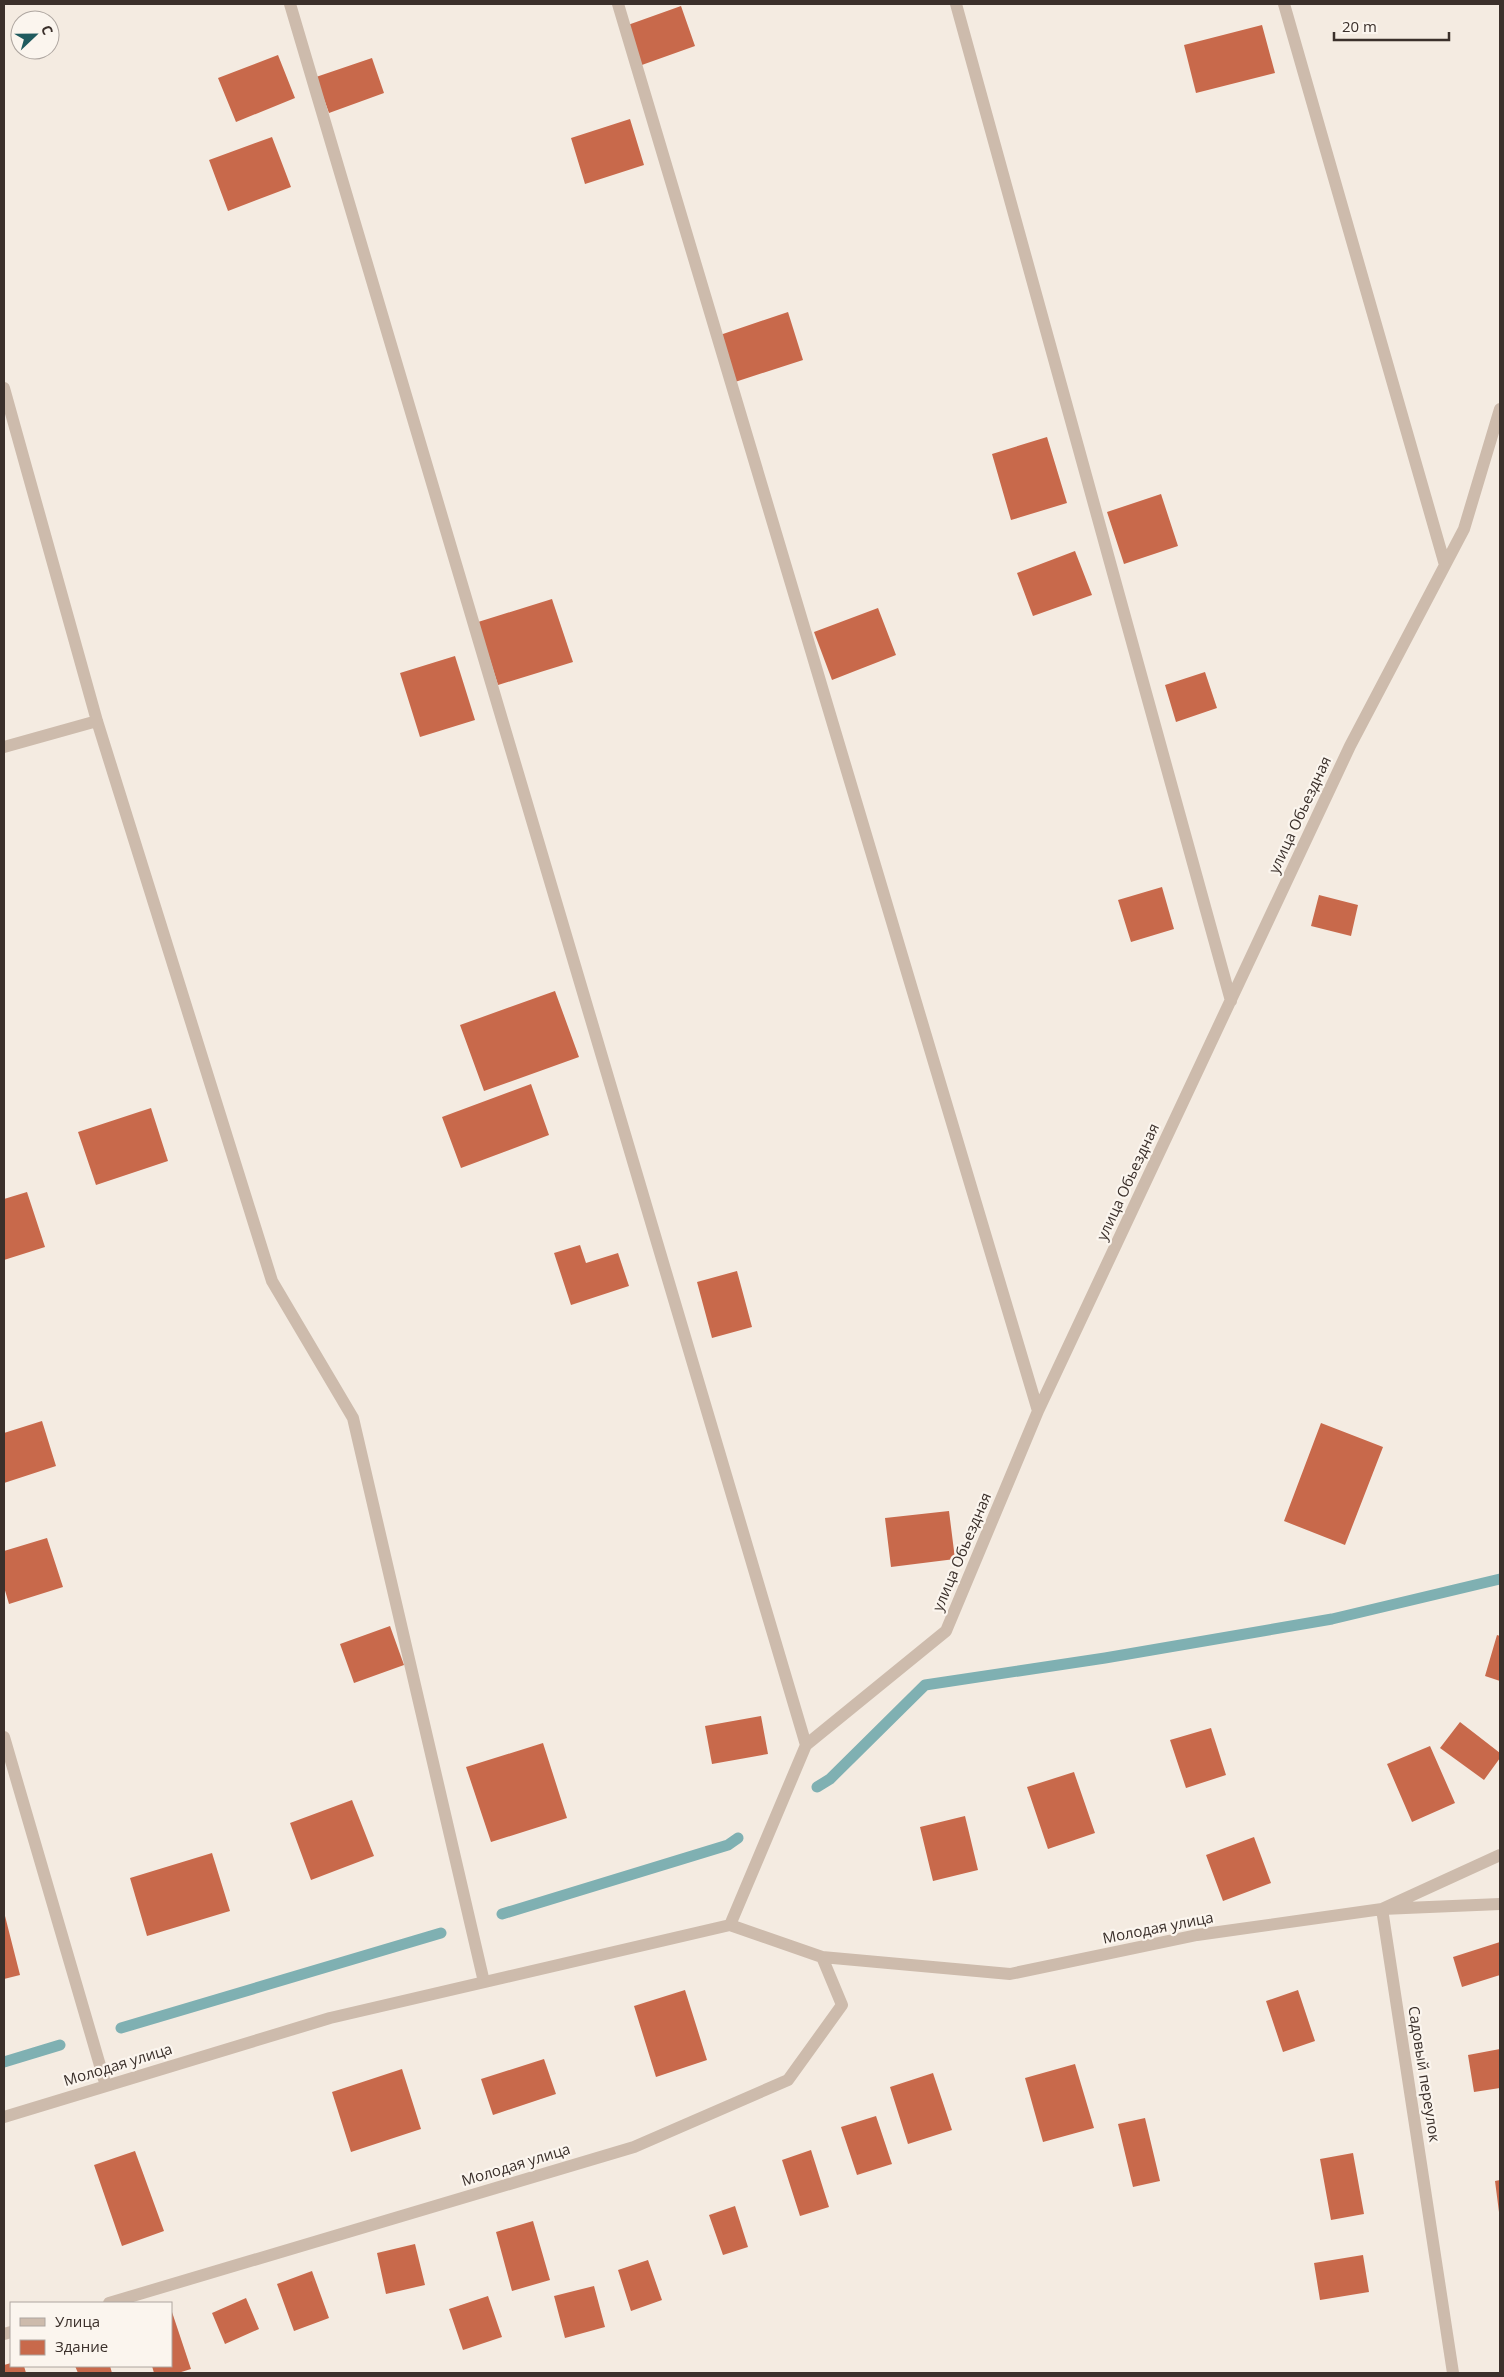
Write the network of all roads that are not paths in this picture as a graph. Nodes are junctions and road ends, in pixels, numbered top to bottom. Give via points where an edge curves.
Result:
1 (290, 4) edge
2 (618, 4) edge
3 (956, 4) edge
4 (1284, 4) edge
5 (4, 388) edge
6 (1500, 409) edge
7 (1445, 565) junction
8 (97, 721) junction
9 (4, 747) edge
10 (1230, 1001) junction
11 (1038, 1411) junction
12 (4, 1738) edge
13 (806, 1746) junction
14 (1500, 1854) edge
15 (1500, 1904) edge
16 (1382, 1909) junction
17 (730, 1925) junction
18 (822, 1957) junction
19 (484, 1982) junction
20 (106, 2086) junction
21 (4, 2117) edge
22 (112, 2302) edge
23 (1453, 2373) edge

1 - 13 street
2 - 11 street
3 - 10 street
4 - 7 street
5 - 8 street
6 - 7 street, улица Обьездная via 1464,529
7 - 10 street, улица Обьездная via 1350,746
8 - 9 street
8 - 19 street via 272,1281 353,1418
10 - 11 street, улица Обьездная
11 - 13 street, улица Обьездная via 946,1631
12 - 20 street
13 - 17 street, улица Обьездная
14 - 16 street
15 - 16 street, Молодая улица
16 - 18 street, Молодая улица via 1197,1935 1010,1974
16 - 23 street, Садовый переулок
17 - 18 street, Молодая улица
17 - 19 street, Молодая улица
18 - 22 street, Молодая улица via 842,2005 788,2080 634,2147
19 - 20 street, Молодая улица via 330,2018
20 - 21 street, Молодая улица

